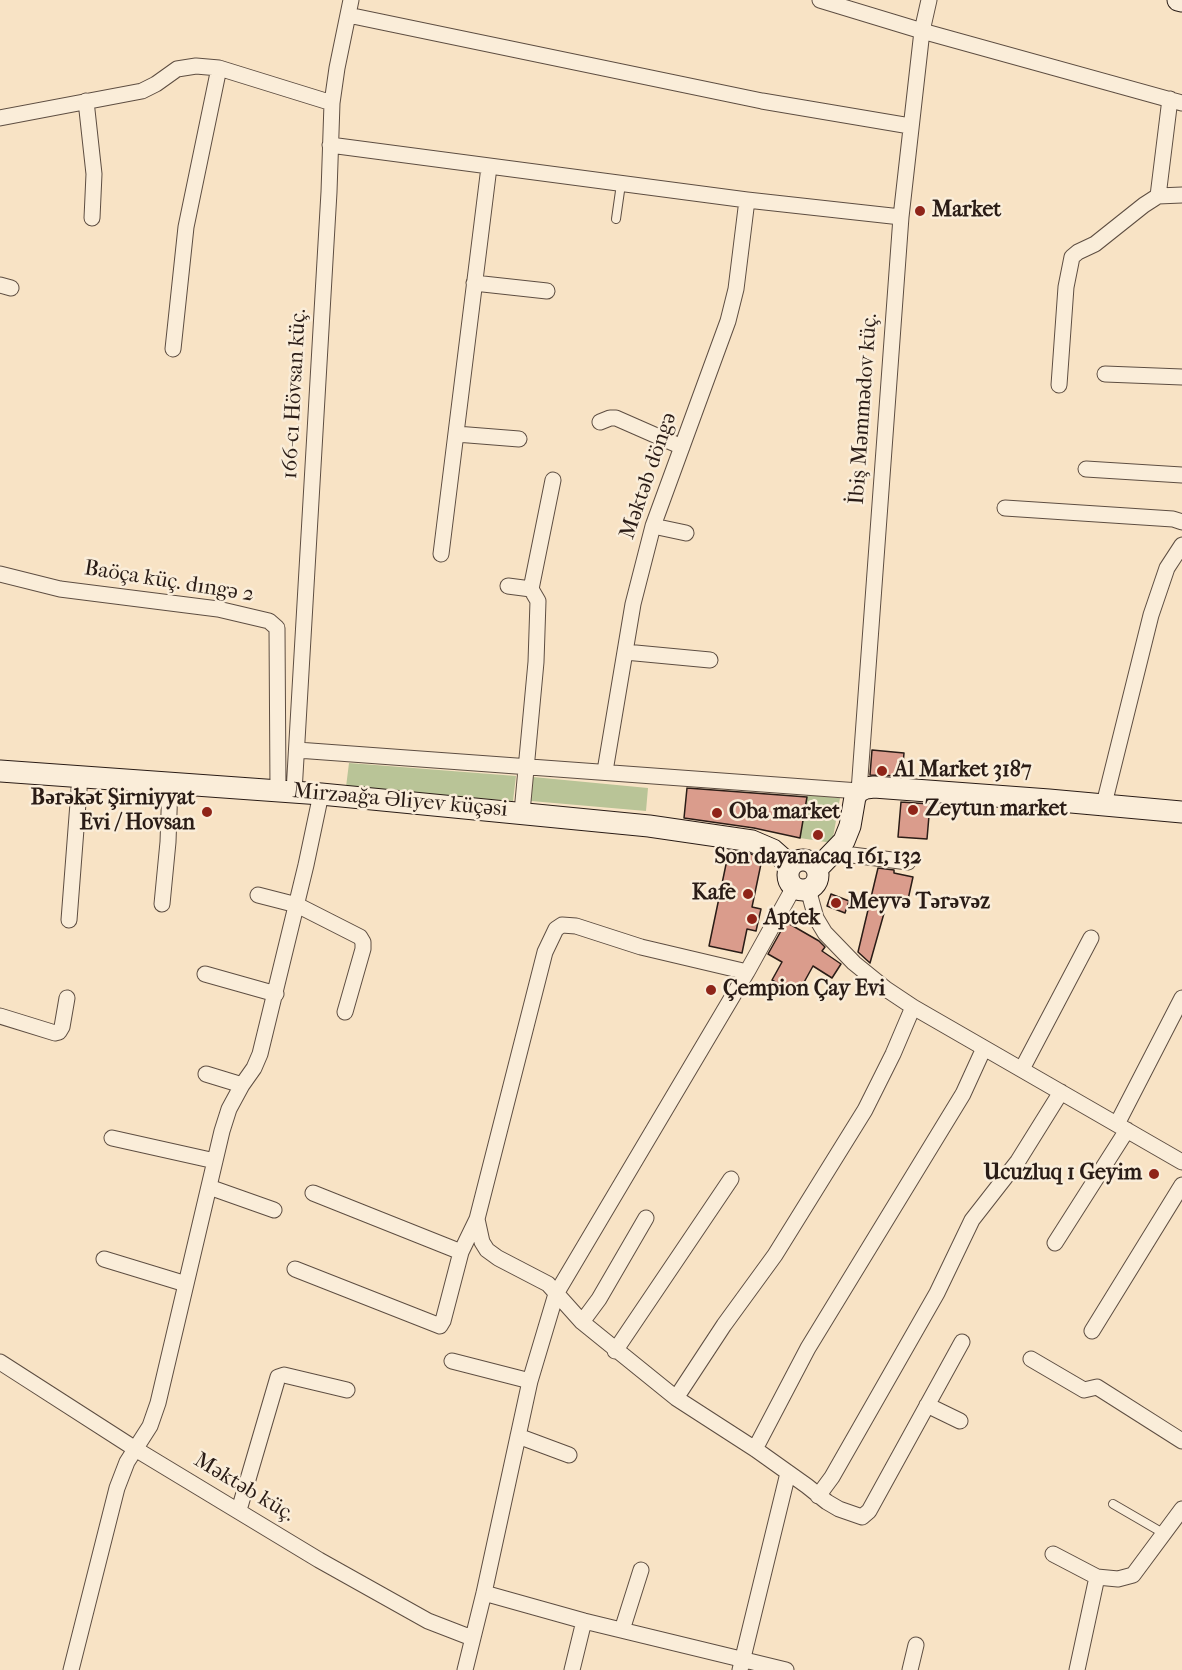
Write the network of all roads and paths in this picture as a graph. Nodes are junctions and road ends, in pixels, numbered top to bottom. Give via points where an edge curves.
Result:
1 (820, 0) edge
2 (929, 0) edge
3 (350, 8) edge
4 (922, 31) junction
5 (219, 68) junction
6 (86, 101) junction
7 (1176, 101) edge
8 (332, 103) junction
9 (0, 118) edge
10 (910, 126) junction
11 (330, 145) junction
12 (489, 167) junction
13 (621, 184) junction
14 (1182, 195) edge
15 (1158, 196) junction
16 (747, 200) junction
17 (901, 217) junction
18 (92, 218) dead end
19 (616, 219) dead end
20 (474, 283) junction
21 (547, 291) dead end
22 (173, 349) dead end
23 (1105, 374) dead end
24 (1182, 377) edge
25 (1059, 385) dead end
26 (600, 422) dead end
27 (456, 434) junction
28 (519, 439) dead end
29 (682, 447) junction
30 (1086, 469) dead end
31 (1182, 474) edge
32 (554, 480) dead end
33 (1005, 508) dead end
34 (1182, 522) edge
35 (653, 526) junction
36 (686, 534) dead end
37 (1182, 545) edge
38 (441, 554) dead end
39 (0, 574) edge
40 (508, 586) dead end
41 (531, 590) junction
42 (625, 652) junction
43 (710, 660) dead end
44 (297, 750) junction
45 (527, 766) junction
46 (0, 771) edge
47 (605, 771) junction
48 (80, 777) junction
49 (170, 784) junction
50 (286, 791) junction
51 (859, 791) junction
52 (321, 794) junction
53 (1104, 804) junction
54 (522, 812) junction
55 (1182, 812) edge
56 (837, 851) junction
57 (908, 862) dead end
58 (798, 881) junction
59 (258, 895) dead end
60 (162, 904) dead end
61 (297, 905) junction
62 (69, 920) dead end
63 (1091, 938) dead end
64 (747, 972) junction
65 (204, 974) dead end
66 (276, 994) junction
67 (67, 998) dead end
68 (1182, 998) edge
69 (913, 1007) junction
70 (345, 1012) dead end
71 (0, 1016) edge
72 (984, 1048) junction
73 (1022, 1069) junction
74 (206, 1074) dead end
75 (242, 1085) junction
76 (1061, 1092) junction
77 (1122, 1127) junction
78 (112, 1138) dead end
79 (215, 1161) junction
80 (1182, 1162) edge
81 (731, 1179) dead end
82 (1182, 1185) edge
83 (209, 1187) junction
84 (314, 1193) dead end
85 (274, 1210) dead end
86 (646, 1218) dead end
87 (477, 1219) junction
88 (1055, 1243) dead end
89 (461, 1252) junction
90 (104, 1259) dead end
91 (295, 1269) dead end
92 (186, 1284) junction
93 (556, 1294) junction
94 (582, 1322) junction
95 (1092, 1331) dead end
96 (962, 1342) dead end
97 (615, 1351) junction
98 (1030, 1359) dead end
99 (452, 1361) dead end
100 (0, 1362) edge
101 (530, 1381) junction
102 (347, 1390) dead end
103 (676, 1398) junction
104 (927, 1405) junction
105 (960, 1421) dead end
106 (518, 1436) junction
107 (1182, 1441) edge
108 (754, 1449) junction
109 (137, 1450) junction
110 (569, 1455) dead end
111 (788, 1473) junction
112 (818, 1496) junction
113 (1113, 1504) dead end
114 (1182, 1509) edge
115 (239, 1510) junction
116 (1163, 1533) junction
117 (1053, 1554) dead end
118 (640, 1570) dead end
119 (1097, 1577) junction
120 (484, 1593) junction
121 (584, 1621) junction
122 (622, 1630) junction
123 (472, 1638) junction
124 (916, 1645) dead end
125 (741, 1664) edge
126 (71, 1670) edge
127 (465, 1670) edge
128 (572, 1670) edge
129 (786, 1670) edge
130 (910, 1670) edge
131 (1077, 1670) edge

1 - 4 street
2 - 4 street, İbiş Məmmədov küç.
3 - 8 street, 166-cı Hövsan küç.
3 - 10 street via 762,101
4 - 7 street
4 - 10 street, İbiş Məmmədov küç.
5 - 6 street via 177,69 142,91
5 - 8 street
5 - 22 street via 186,227
6 - 9 street
6 - 18 street via 94,174
7 - 15 street
8 - 11 street, 166-cı Hövsan küç.
10 - 17 street, İbiş Məmmədov küç.
11 - 12 street
11 - 44 street, 166-cı Hövsan küç.
12 - 13 street
12 - 20 street
13 - 16 street
13 - 19 lane
14 - 15 street
15 - 25 street via 1072,257
16 - 17 street
16 - 29 street, Məktəb döngə via 728,321
17 - 51 street, İbiş Məmmədov küç.
20 - 21 street
20 - 27 street
23 - 24 street
26 - 29 street via 616,418
27 - 28 street
27 - 38 street
29 - 35 street, Məktəb döngə
30 - 31 street
32 - 41 street
33 - 34 street
35 - 36 street
35 - 42 street, Məktəb döngə
37 - 53 street via 1167,568 1151,615
39 - 50 street, Baöça küç. dıngə 2 via 60,589 218,609 269,621 277,628
40 - 41 street
41 - 45 street via 538,601
42 - 43 street
42 - 47 street, Məktəb döngə
44 - 45 street
44 - 50 street, 166-cı Hövsan küç.
45 - 47 street
45 - 54 street
46 - 48 street, Mirzəağa Əliyev küçəsi
47 - 51 street
48 - 49 street, Mirzəağa Əliyev küçəsi
48 - 62 street
49 - 50 street, Mirzəağa Əliyev küçəsi
49 - 60 street
50 - 52 street, Mirzəağa Əliyev küçəsi
51 - 53 street via 874,787
51 - 56 street via 853,802 848,833
52 - 54 street, Mirzəağa Əliyev küçəsi
52 - 61 street
53 - 55 street
54 - 58 street, Mirzəağa Əliyev küçəsi via 752,841 773,849
56 - 57 street
56 - 58 street via 817,869 807,860 798,861
58 - 64 street
58 - 69 street via 830,940 873,979
59 - 61 street
61 - 66 street
61 - 70 street via 363,942
63 - 73 street
64 - 87 street via 641,947 576,926 562,925 556,929 545,952
64 - 93 street
65 - 66 street
66 - 75 street via 260,1054
67 - 71 street via 59,1032
68 - 77 street
69 - 72 street
69 - 103 street via 865,1110 775,1256
72 - 73 street
72 - 108 street via 963,1094 808,1347
73 - 76 street
74 - 75 street
75 - 79 street via 225,1120
76 - 77 street
76 - 112 street via 1018,1161 972,1220 931,1303
77 - 80 street
77 - 88 street
78 - 79 street
79 - 83 street
81 - 97 street
82 - 95 street
83 - 85 street
83 - 92 street
84 - 89 street
86 - 94 street
87 - 89 street
87 - 93 street via 487,1250 538,1278
89 - 91 street via 440,1326
90 - 92 street
92 - 109 street via 158,1404
93 - 94 street
93 - 101 street
94 - 97 street
96 - 104 street
97 - 103 street
98 - 107 street via 1084,1390 1097,1387
99 - 101 street
100 - 109 street, Məktəb küç.
101 - 106 street
102 - 115 street via 284,1375 278,1377
103 - 108 street
104 - 105 street
104 - 112 street via 870,1511 862,1517
106 - 110 street
106 - 120 street
108 - 111 street
109 - 115 street, Məktəb küç.
109 - 126 street via 127,1462 117,1488
111 - 112 street
111 - 125 street
113 - 116 lane
114 - 116 street
115 - 123 street, Məktəb küç. via 389,1600
116 - 119 street via 1133,1575 1118,1579
117 - 119 street
118 - 122 street
119 - 131 street
120 - 121 street
120 - 123 street
121 - 122 street
121 - 128 street
122 - 125 street
123 - 127 street
124 - 130 street
125 - 129 street

